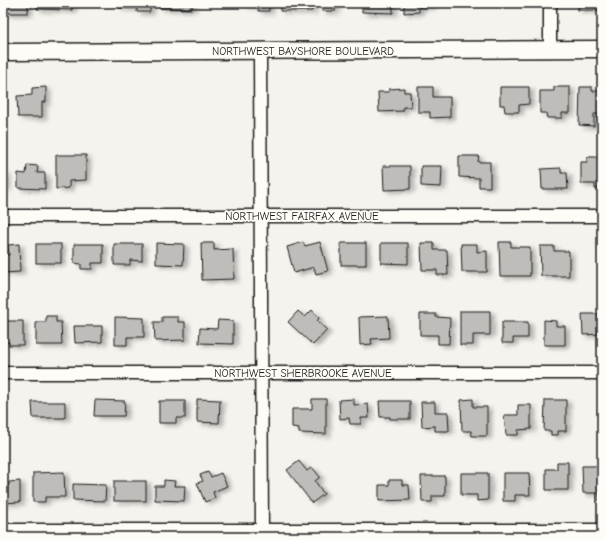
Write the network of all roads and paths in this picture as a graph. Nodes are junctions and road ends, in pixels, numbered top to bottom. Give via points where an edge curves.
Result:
1 (550, 3) edge
2 (550, 49) junction
3 (602, 49) edge
4 (260, 51) junction
5 (3, 52) edge
6 (3, 216) edge
7 (260, 216) junction
8 (602, 216) edge
9 (602, 372) edge
10 (3, 373) edge
11 (260, 373) junction
12 (3, 530) edge
13 (602, 530) edge
14 (262, 533) edge

1 - 2 street
2 - 3 main road, NORTHWEST BAYSHORE BOULEVARD
2 - 4 main road, NORTHWEST BAYSHORE BOULEVARD
4 - 5 main road, NORTHWEST BAYSHORE BOULEVARD
4 - 7 street
6 - 7 street, NORTHWEST FAIRFAX AVENUE
7 - 8 street, NORTHWEST FAIRFAX AVENUE
7 - 11 street
9 - 11 street, NORTHWEST SHERBROOKE AVENUE
10 - 11 street, NORTHWEST SHERBROOKE AVENUE
11 - 14 street
12 - 14 street
13 - 14 street

